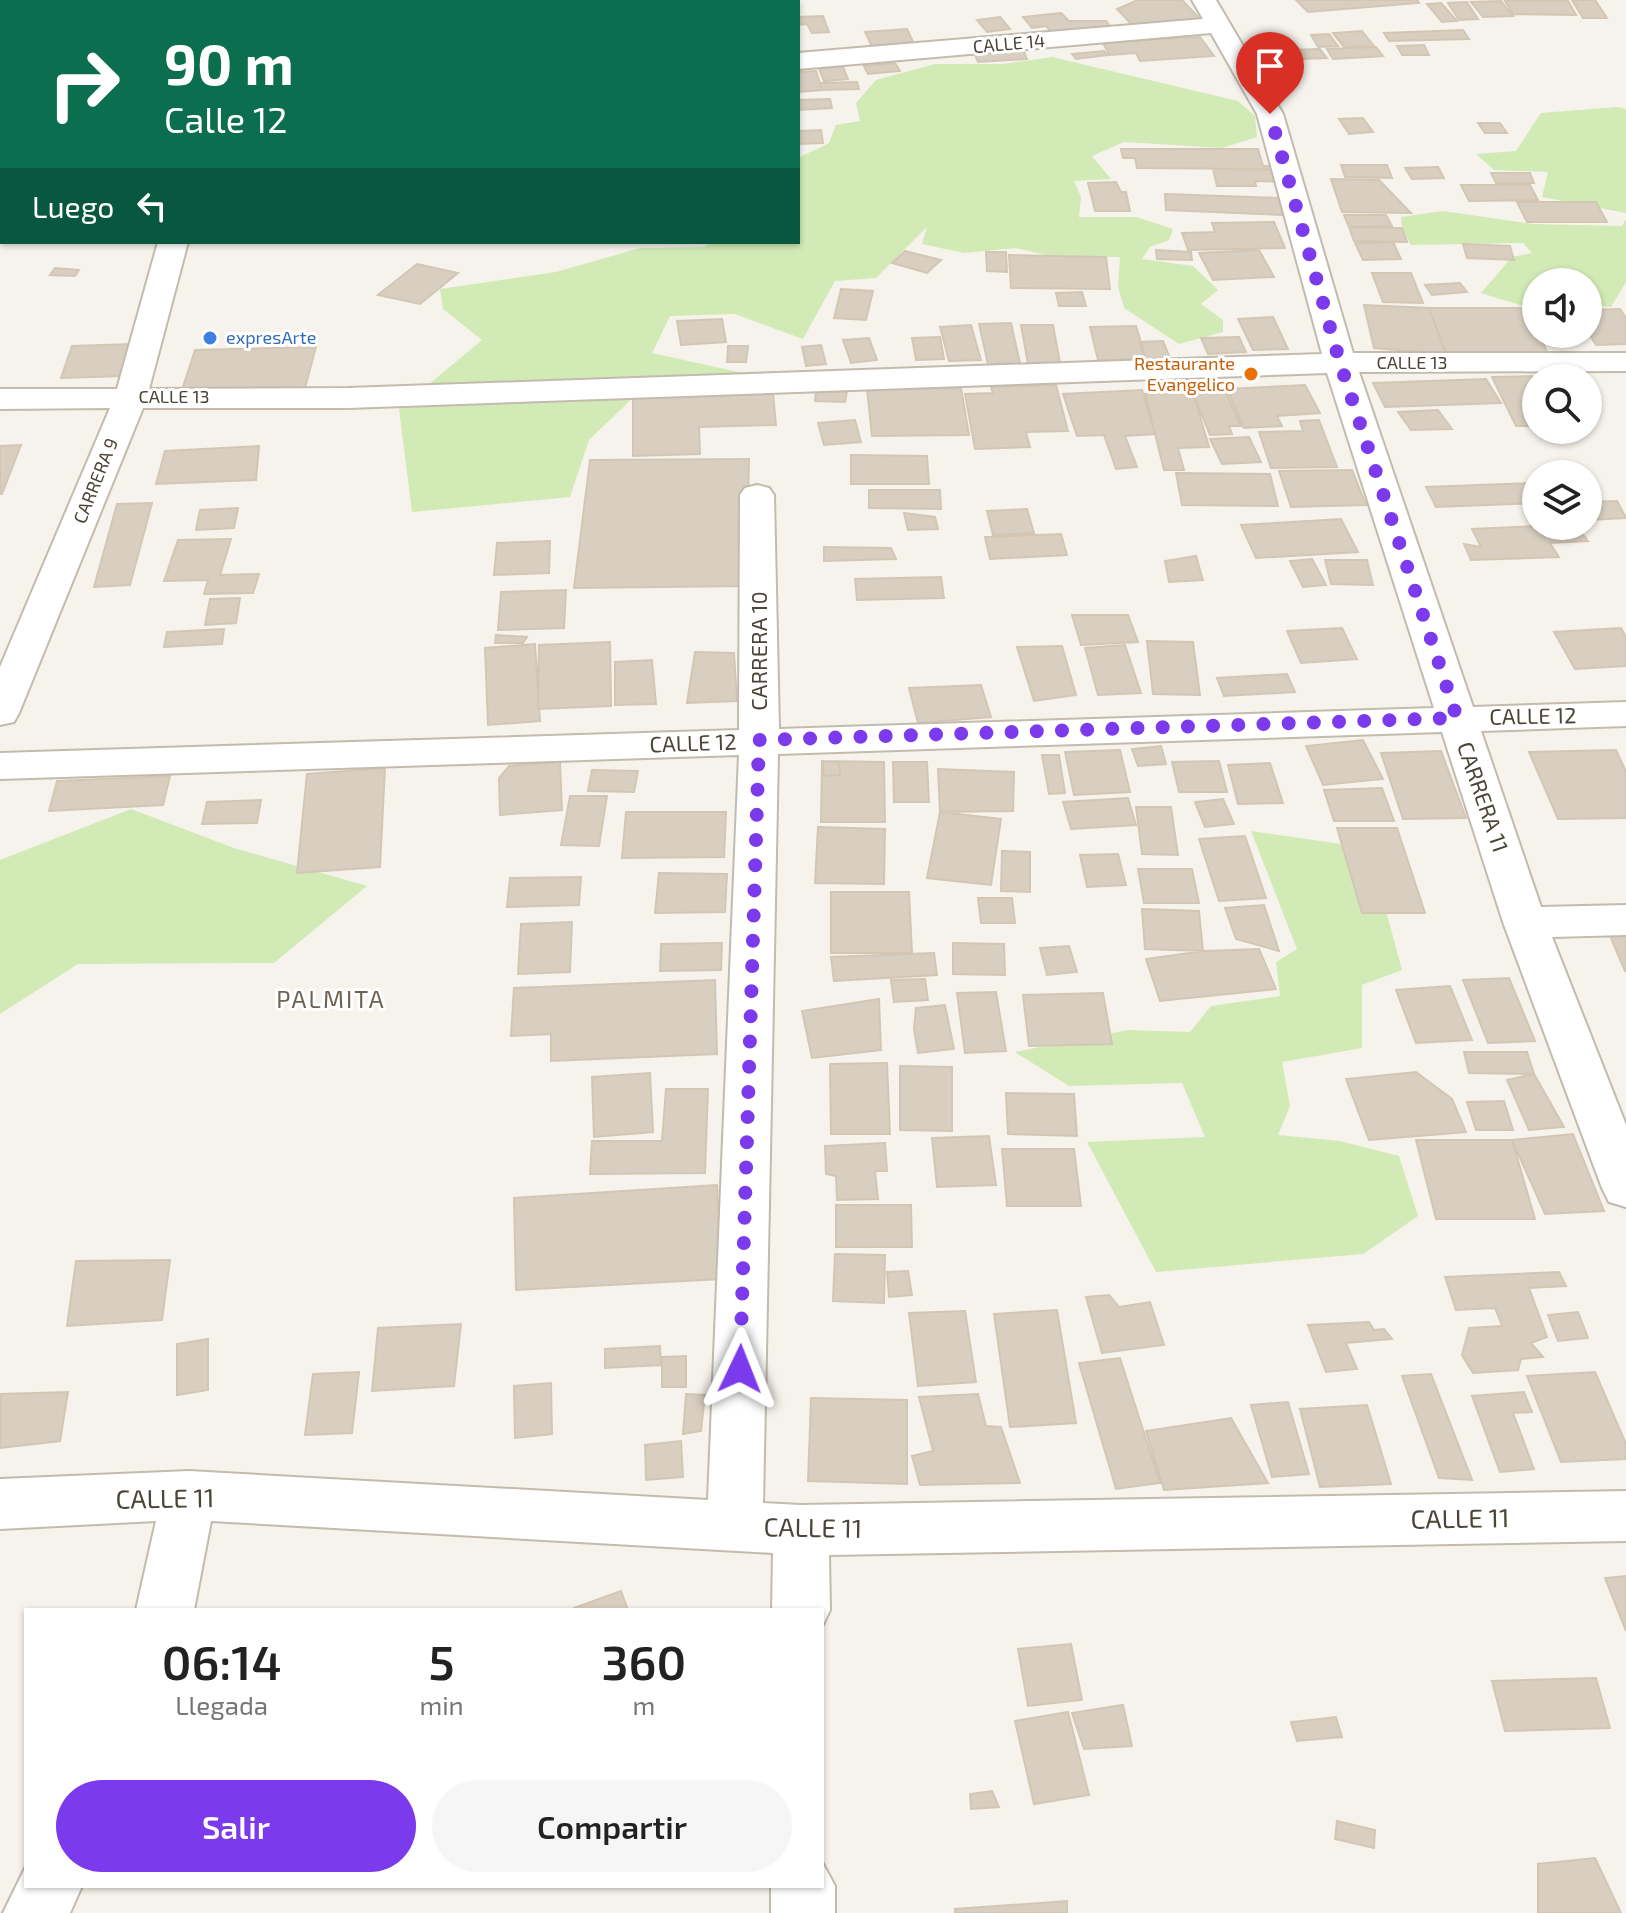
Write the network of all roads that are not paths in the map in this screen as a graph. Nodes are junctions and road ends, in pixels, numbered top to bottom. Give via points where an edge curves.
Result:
1 (1212, 12) edge
2 (800, 61) edge
3 (172, 244) edge
4 (1626, 362) edge
5 (1340, 363) junction
6 (131, 397) junction
7 (0, 399) edge
8 (757, 495) dead end
9 (0, 713) edge
10 (1626, 714) edge
11 (1457, 718) junction
12 (759, 740) junction
13 (0, 766) edge
14 (1626, 920) edge
15 (1525, 922) junction
16 (1626, 1188) edge
17 (189, 1495) junction
18 (0, 1504) edge
19 (1626, 1516) edge
20 (735, 1527) junction
21 (801, 1530) junction
22 (165, 1608) edge
23 (801, 1608) edge
24 (49, 1888) edge
25 (803, 1888) edge
26 (35, 1913) edge
27 (803, 1913) edge

1 - 2 street, CALLE 14
1 - 5 street, CARRERA 11 via 1270,114
3 - 6 street, CARRERA 9
4 - 5 street, CALLE 13
5 - 6 street, CALLE 13 via 348,398
5 - 11 street, CARRERA 11
6 - 7 street, CALLE 13
6 - 9 street, CARRERA 9
8 - 12 street, CARRERA 10
10 - 11 street, CALLE 12
11 - 12 street, CALLE 12
11 - 15 street, CARRERA 11
12 - 13 street, CALLE 12
12 - 20 street, CARRERA 10
14 - 15 street
15 - 16 street, CARRERA 11
17 - 18 street, CALLE 11
17 - 20 street, CALLE 11
17 - 22 street
19 - 21 street, CALLE 11
20 - 21 street, CALLE 11
21 - 23 street
24 - 26 street
25 - 27 street

